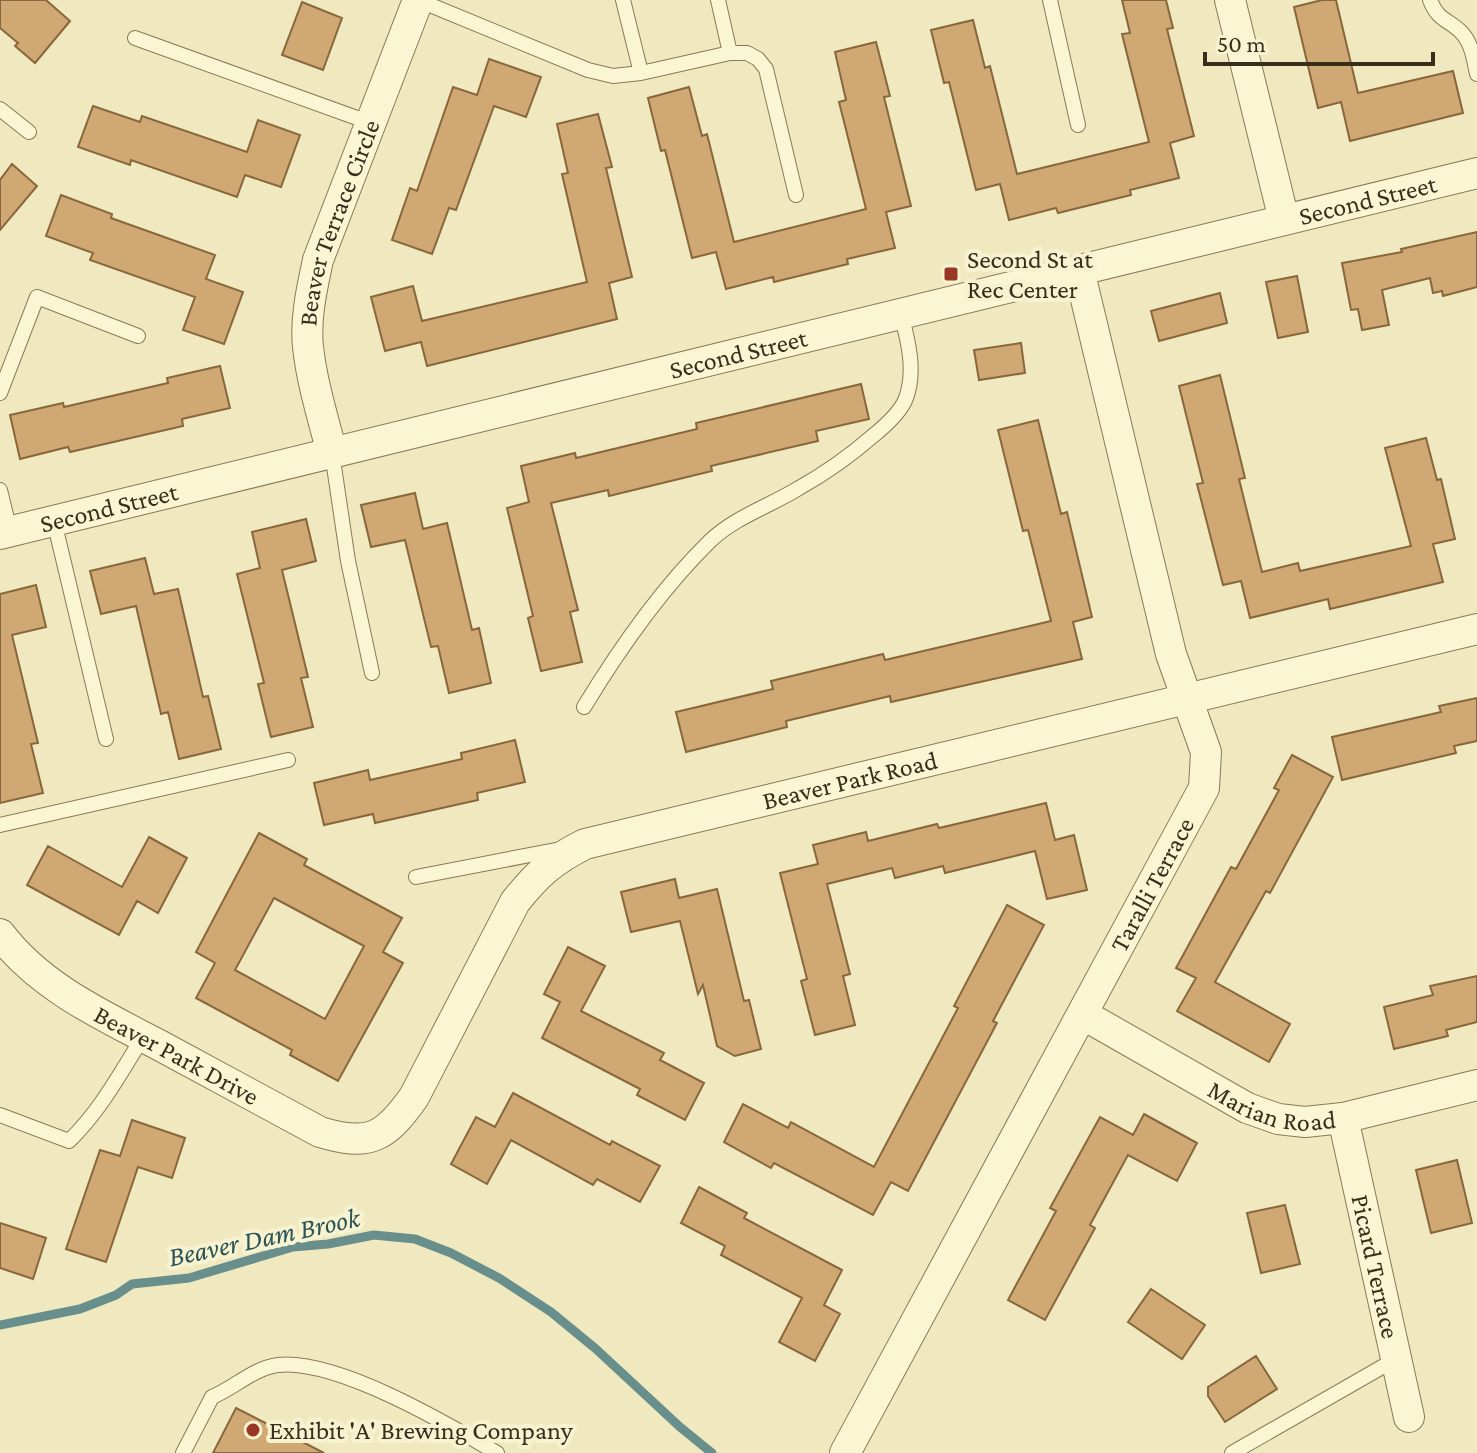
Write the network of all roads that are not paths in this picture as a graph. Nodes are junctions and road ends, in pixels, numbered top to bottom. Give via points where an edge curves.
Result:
1 (418, 0) edge
2 (623, 0) edge
3 (718, 0) edge
4 (1050, 0) edge
5 (1230, 0) edge
6 (1430, 0) edge
7 (135, 38) dead end
8 (730, 53) junction
9 (641, 73) junction
10 (1477, 74) edge
11 (0, 109) edge
12 (371, 123) junction
13 (1078, 125) dead end
14 (29, 132) dead end
15 (1477, 173) edge
16 (796, 195) dead end
17 (1284, 220) junction
18 (1079, 270) junction
19 (901, 314) junction
20 (138, 336) dead end
21 (0, 393) edge
22 (332, 453) junction
23 (0, 490) edge
24 (54, 521) junction
25 (5, 532) edge
26 (1477, 629) edge
27 (372, 673) dead end
28 (1188, 699) junction
29 (584, 707) dead end
30 (106, 739) dead end
31 (288, 760) dead end
32 (0, 825) edge
33 (585, 844) junction
34 (416, 877) dead end
35 (0, 934) edge
36 (1084, 1015) junction
37 (143, 1037) junction
38 (1477, 1085) edge
39 (0, 1115) edge
40 (1343, 1118) junction
41 (373, 1137) joint
42 (1396, 1359) junction
43 (1409, 1417) dead end
44 (183, 1453) edge
45 (497, 1453) edge
46 (845, 1453) edge
47 (1232, 1453) edge

1 - 9 lane via 588,70 613,76
1 - 12 street, Beaver Terrace Circle
2 - 9 lane
3 - 8 lane
4 - 13 lane
5 - 17 street
6 - 10 lane via 1470,45
7 - 12 lane
8 - 9 lane
8 - 16 lane via 747,53 766,69
11 - 14 lane
12 - 22 street, Beaver Terrace Circle via 318,260 310,300 308,346
15 - 17 street, Second Street
17 - 18 street, Second Street
18 - 19 street, Second Street
18 - 28 street, Taralli Terrace via 1171,654
19 - 22 street, Second Street
19 - 29 lane via 911,374 905,400 885,425 813,480 711,540 643,619
20 - 21 lane via 37,297
22 - 24 street, Second Street
22 - 27 lane
23 - 25 lane
24 - 25 street, Second Street
24 - 30 lane
26 - 28 street, Beaver Park Road
28 - 33 street, Beaver Park Road
28 - 36 street, Taralli Terrace via 1206,752 1204,788
31 - 32 lane
33 - 34 lane
33 - 41 street, Beaver Park Road via 555,860 515,902 414,1097 395,1124
35 - 37 street, Beaver Park Drive via 35,972 64,993
36 - 40 street, Marian Road via 1247,1108 1305,1122
36 - 46 street, Taralli Terrace
37 - 39 lane via 105,1100 69,1141
37 - 41 street, Beaver Park Drive via 320,1132 346,1140
38 - 40 street, Marian Road
40 - 42 street, Picard Terrace
42 - 43 street, Picard Terrace
42 - 47 lane
44 - 45 lane via 212,1397 278,1365 364,1383

